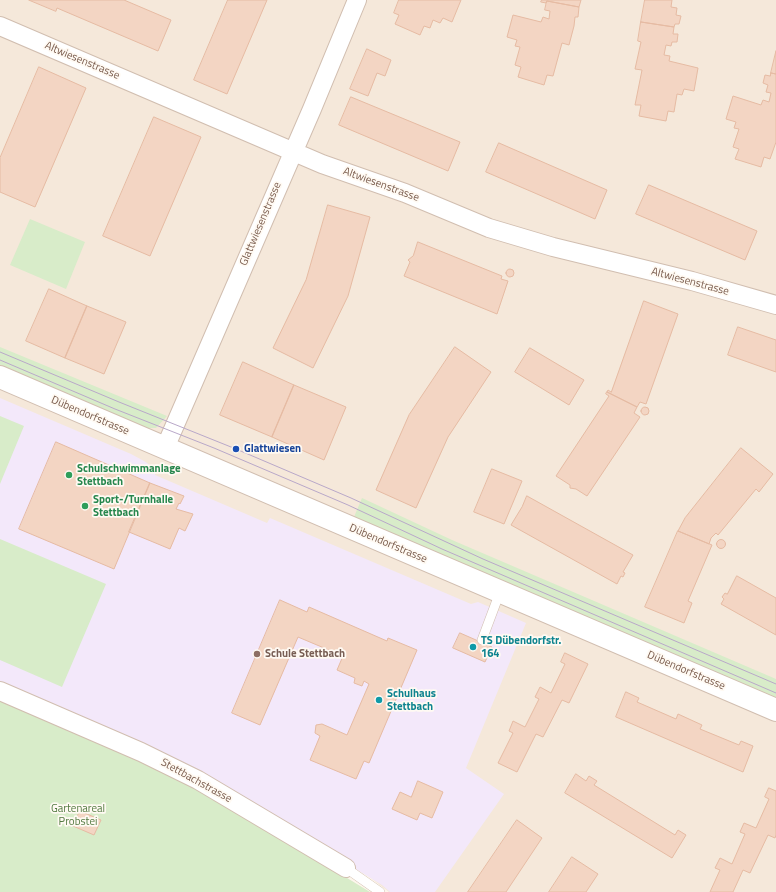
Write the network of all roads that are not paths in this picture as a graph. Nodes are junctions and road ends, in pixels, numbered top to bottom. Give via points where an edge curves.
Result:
1 (357, 0) edge
2 (0, 26) edge
3 (293, 151) junction
4 (776, 305) edge
5 (0, 377) edge
6 (165, 448) junction
7 (500, 592) junction
8 (482, 640) dead end
9 (0, 691) edge
10 (776, 710) edge
11 (346, 868) joint
12 (380, 892) edge

1 - 3 street, Glattwiesenstrasse
2 - 3 street, Altwiesenstrasse
3 - 4 street, Altwiesenstrasse via 489,228
3 - 6 street, Glattwiesenstrasse
5 - 6 street, Dübendorfstrasse
6 - 7 street, Dübendorfstrasse
7 - 8 lane
7 - 10 street, Dübendorfstrasse
9 - 11 street, Stettbachstrasse via 141,752 198,780
11 - 12 lane, Stettbachstrasse

